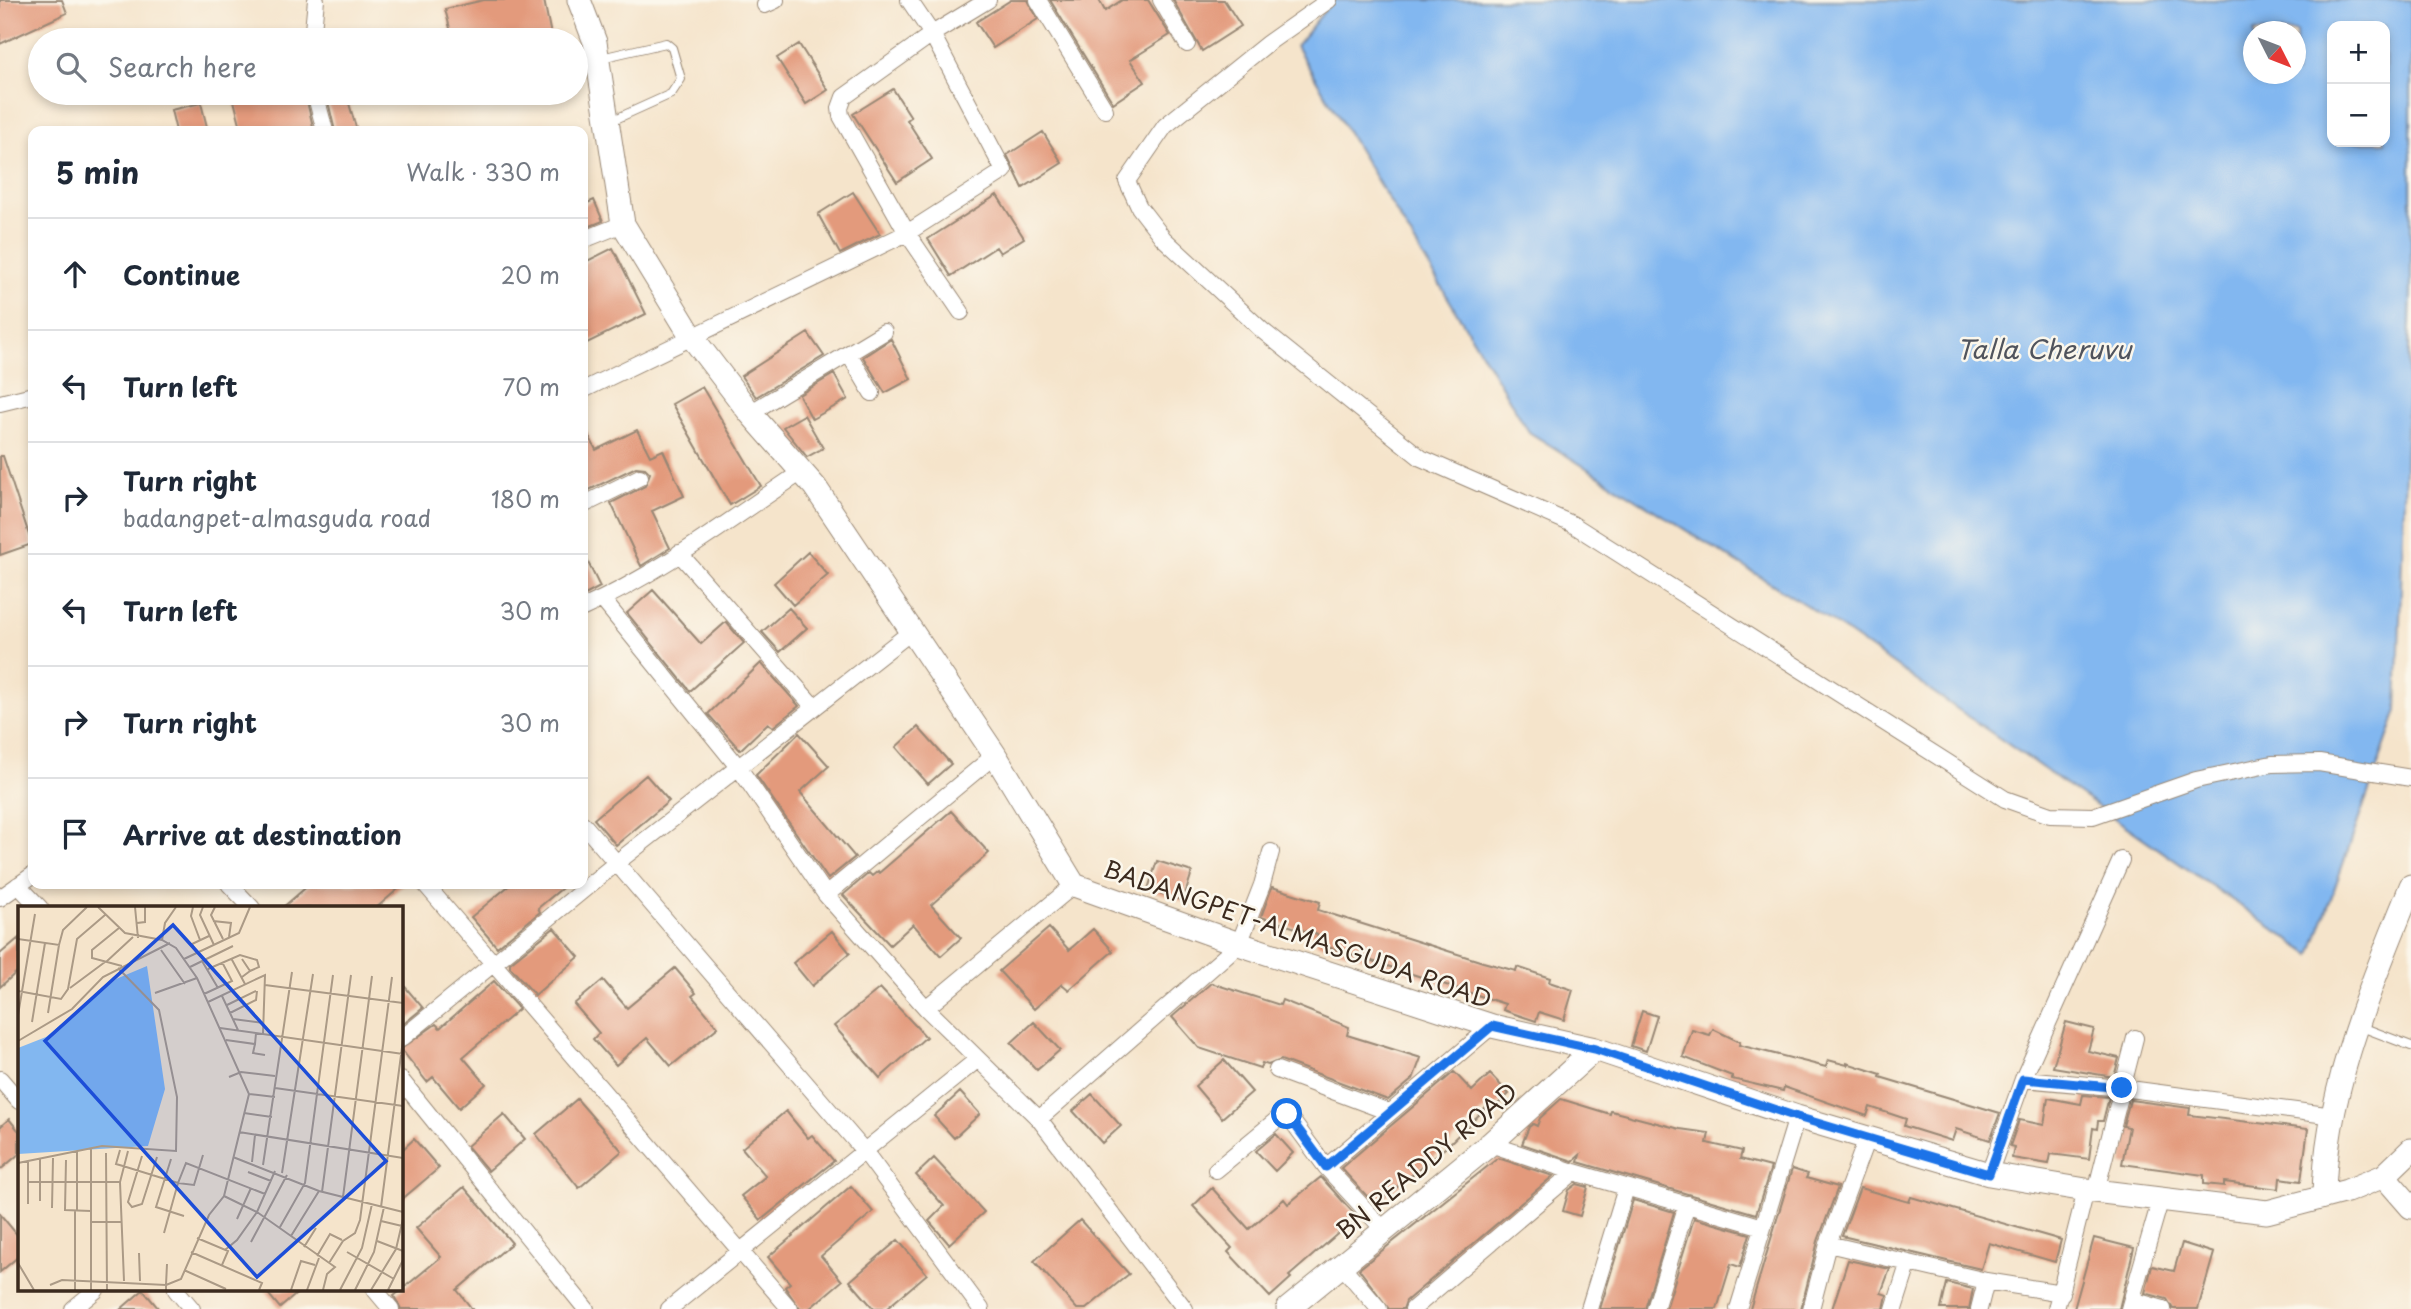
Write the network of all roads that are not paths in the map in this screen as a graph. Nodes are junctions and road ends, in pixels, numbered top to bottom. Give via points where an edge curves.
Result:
1 (316, 0) edge
2 (579, 0) edge
3 (909, 0) edge
4 (988, 0) edge
5 (1038, 0) edge
6 (1161, 0) edge
7 (1329, 0) edge
8 (313, 28) edge
9 (932, 34) junction
10 (1187, 44) dead end
11 (598, 58) junction
12 (318, 105) edge
13 (1105, 110) dead end
14 (607, 122) junction
15 (324, 126) edge
16 (623, 224) junction
17 (907, 233) junction
18 (588, 238) edge
19 (961, 312) dead end
20 (884, 332) dead end
21 (692, 337) junction
22 (849, 354) junction
23 (588, 388) edge
24 (872, 393) dead end
25 (28, 397) edge
26 (0, 403) edge
27 (750, 413) junction
28 (803, 471) junction
29 (640, 477) dead end
30 (588, 503) edge
31 (679, 553) junction
32 (602, 599) junction
33 (588, 606) edge
34 (912, 631) junction
35 (814, 707) junction
36 (995, 755) junction
37 (739, 768) junction
38 (2411, 778) edge
39 (588, 830) edge
40 (1271, 852) dead end
41 (2121, 860) dead end
42 (615, 864) junction
43 (28, 878) edge
44 (18, 885) junction
45 (1074, 885) junction
46 (588, 886) edge
47 (2411, 886) edge
48 (234, 889) edge
49 (429, 889) edge
50 (584, 889) edge
51 (826, 895) junction
52 (0, 898) edge
53 (38, 906) edge
54 (250, 906) edge
55 (1239, 944) junction
56 (494, 961) junction
57 (926, 1008) junction
58 (1492, 1026) junction
59 (2359, 1026) junction
60 (2136, 1038) dead end
61 (402, 1039) edge
62 (2411, 1046) edge
63 (1595, 1049) junction
64 (978, 1059) junction
65 (1277, 1070) dead end
66 (0, 1079) edge
67 (2023, 1079) junction
68 (402, 1081) edge
69 (2122, 1088) junction
70 (18, 1100) edge
71 (1389, 1112) junction
72 (2334, 1116) junction
73 (1797, 1117) junction
74 (1039, 1119) junction
75 (1867, 1138) junction
76 (1490, 1144) junction
77 (2411, 1150) edge
78 (865, 1152) junction
79 (1326, 1167) junction
80 (1216, 1170) dead end
81 (1574, 1172) junction
82 (1989, 1174) junction
83 (2384, 1176) junction
84 (1626, 1188) junction
85 (2091, 1191) junction
86 (2324, 1197) junction
87 (2161, 1198) junction
88 (1687, 1205) junction
89 (2411, 1207) edge
90 (1763, 1227) junction
91 (1384, 1230) junction
92 (1829, 1244) junction
93 (741, 1250) junction
94 (1908, 1265) junction
95 (1342, 1266) junction
96 (1986, 1281) junction
97 (94, 1292) edge
98 (178, 1292) edge
99 (377, 1292) edge
100 (2062, 1293) junction
101 (2130, 1305) edge
102 (73, 1309) edge
103 (192, 1309) edge
104 (391, 1309) edge
105 (586, 1309) edge
106 (669, 1309) edge
107 (790, 1309) edge
108 (981, 1309) edge
109 (1185, 1309) edge
110 (1288, 1309) edge
111 (1379, 1309) edge
112 (1413, 1309) edge
113 (1589, 1309) edge
114 (1656, 1309) edge
115 (1738, 1309) edge
116 (1811, 1309) edge
117 (1894, 1309) edge
118 (1979, 1309) edge
119 (2056, 1309) edge
120 (2163, 1309) edge

1 - 8 street
2 - 11 street, BADANGPET-ALMASGUDA ROAD
3 - 9 street
4 - 9 street
5 - 13 street
6 - 10 street
7 - 38 street via 1165,126 1127,181 1139,207 1173,247 1263,331 1421,458 1572,524 2005,799 2050,815 2093,816 2196,780 2272,764 2319,763
9 - 17 street via 844,97 840,107
9 - 17 street via 1004,171
11 - 14 street, BADANGPET-ALMASGUDA ROAD
11 - 14 lane via 666,43 672,48 681,79 671,94
12 - 15 street
14 - 16 street, BADANGPET-ALMASGUDA ROAD
16 - 18 street
16 - 21 street, BADANGPET-ALMASGUDA ROAD
17 - 19 street
17 - 21 street
20 - 22 street
21 - 23 street
21 - 27 street, BADANGPET-ALMASGUDA ROAD
22 - 24 street
22 - 27 street
25 - 26 street
27 - 28 street, BADANGPET-ALMASGUDA ROAD
28 - 31 street
28 - 34 street, BADANGPET-ALMASGUDA ROAD
29 - 30 street
31 - 32 street
31 - 35 street
32 - 33 street
32 - 37 street
34 - 35 street
34 - 36 street, BADANGPET-ALMASGUDA ROAD
35 - 37 street
36 - 45 street, BADANGPET-ALMASGUDA ROAD
36 - 51 street
37 - 42 street
37 - 51 street
39 - 42 street
40 - 55 street
41 - 67 street
42 - 46 street
42 - 78 street
43 - 44 street
44 - 52 street
44 - 53 street
45 - 55 street, BADANGPET-ALMASGUDA ROAD
45 - 57 street
47 - 59 street
48 - 54 street
49 - 56 street
50 - 56 street
51 - 57 street
55 - 58 street, BADANGPET-ALMASGUDA ROAD
55 - 74 street
56 - 61 street
56 - 93 street
57 - 64 street
58 - 63 street, BADANGPET-ALMASGUDA ROAD
58 - 71 street
59 - 62 lane
59 - 72 street
60 - 69 street
63 - 73 street, BADANGPET-ALMASGUDA ROAD
63 - 76 street, BN READDY ROAD
64 - 74 street
64 - 78 street
65 - 71 street
66 - 70 street
67 - 69 street
67 - 82 street
68 - 105 street
69 - 72 street
69 - 85 street
71 - 79 street
72 - 86 street via 2325,1152
73 - 75 street, BADANGPET-ALMASGUDA ROAD
73 - 90 street
74 - 109 street
75 - 82 street, BADANGPET-ALMASGUDA ROAD
75 - 92 street
76 - 81 street
76 - 91 street, BN READDY ROAD
77 - 83 street, BADANGPET-ALMASGUDA ROAD
78 - 93 street
78 - 108 street
79 - 80 street via 1287,1114
79 - 91 street
81 - 84 street
81 - 112 street
82 - 85 street, BADANGPET-ALMASGUDA ROAD
83 - 86 street, BADANGPET-ALMASGUDA ROAD
83 - 89 street
84 - 88 street
84 - 113 street
85 - 87 street, BADANGPET-ALMASGUDA ROAD
85 - 100 street
86 - 87 street, BADANGPET-ALMASGUDA ROAD via 2267,1212
87 - 101 street
88 - 90 street
88 - 114 street
90 - 115 street
91 - 95 street, BN READDY ROAD
92 - 94 street
92 - 116 street
93 - 106 street
93 - 107 street
94 - 96 street
94 - 117 street
95 - 110 street, BN READDY ROAD
95 - 111 street
96 - 100 street
96 - 118 street
97 - 102 street
98 - 103 street
99 - 104 street
100 - 119 street
101 - 120 street

